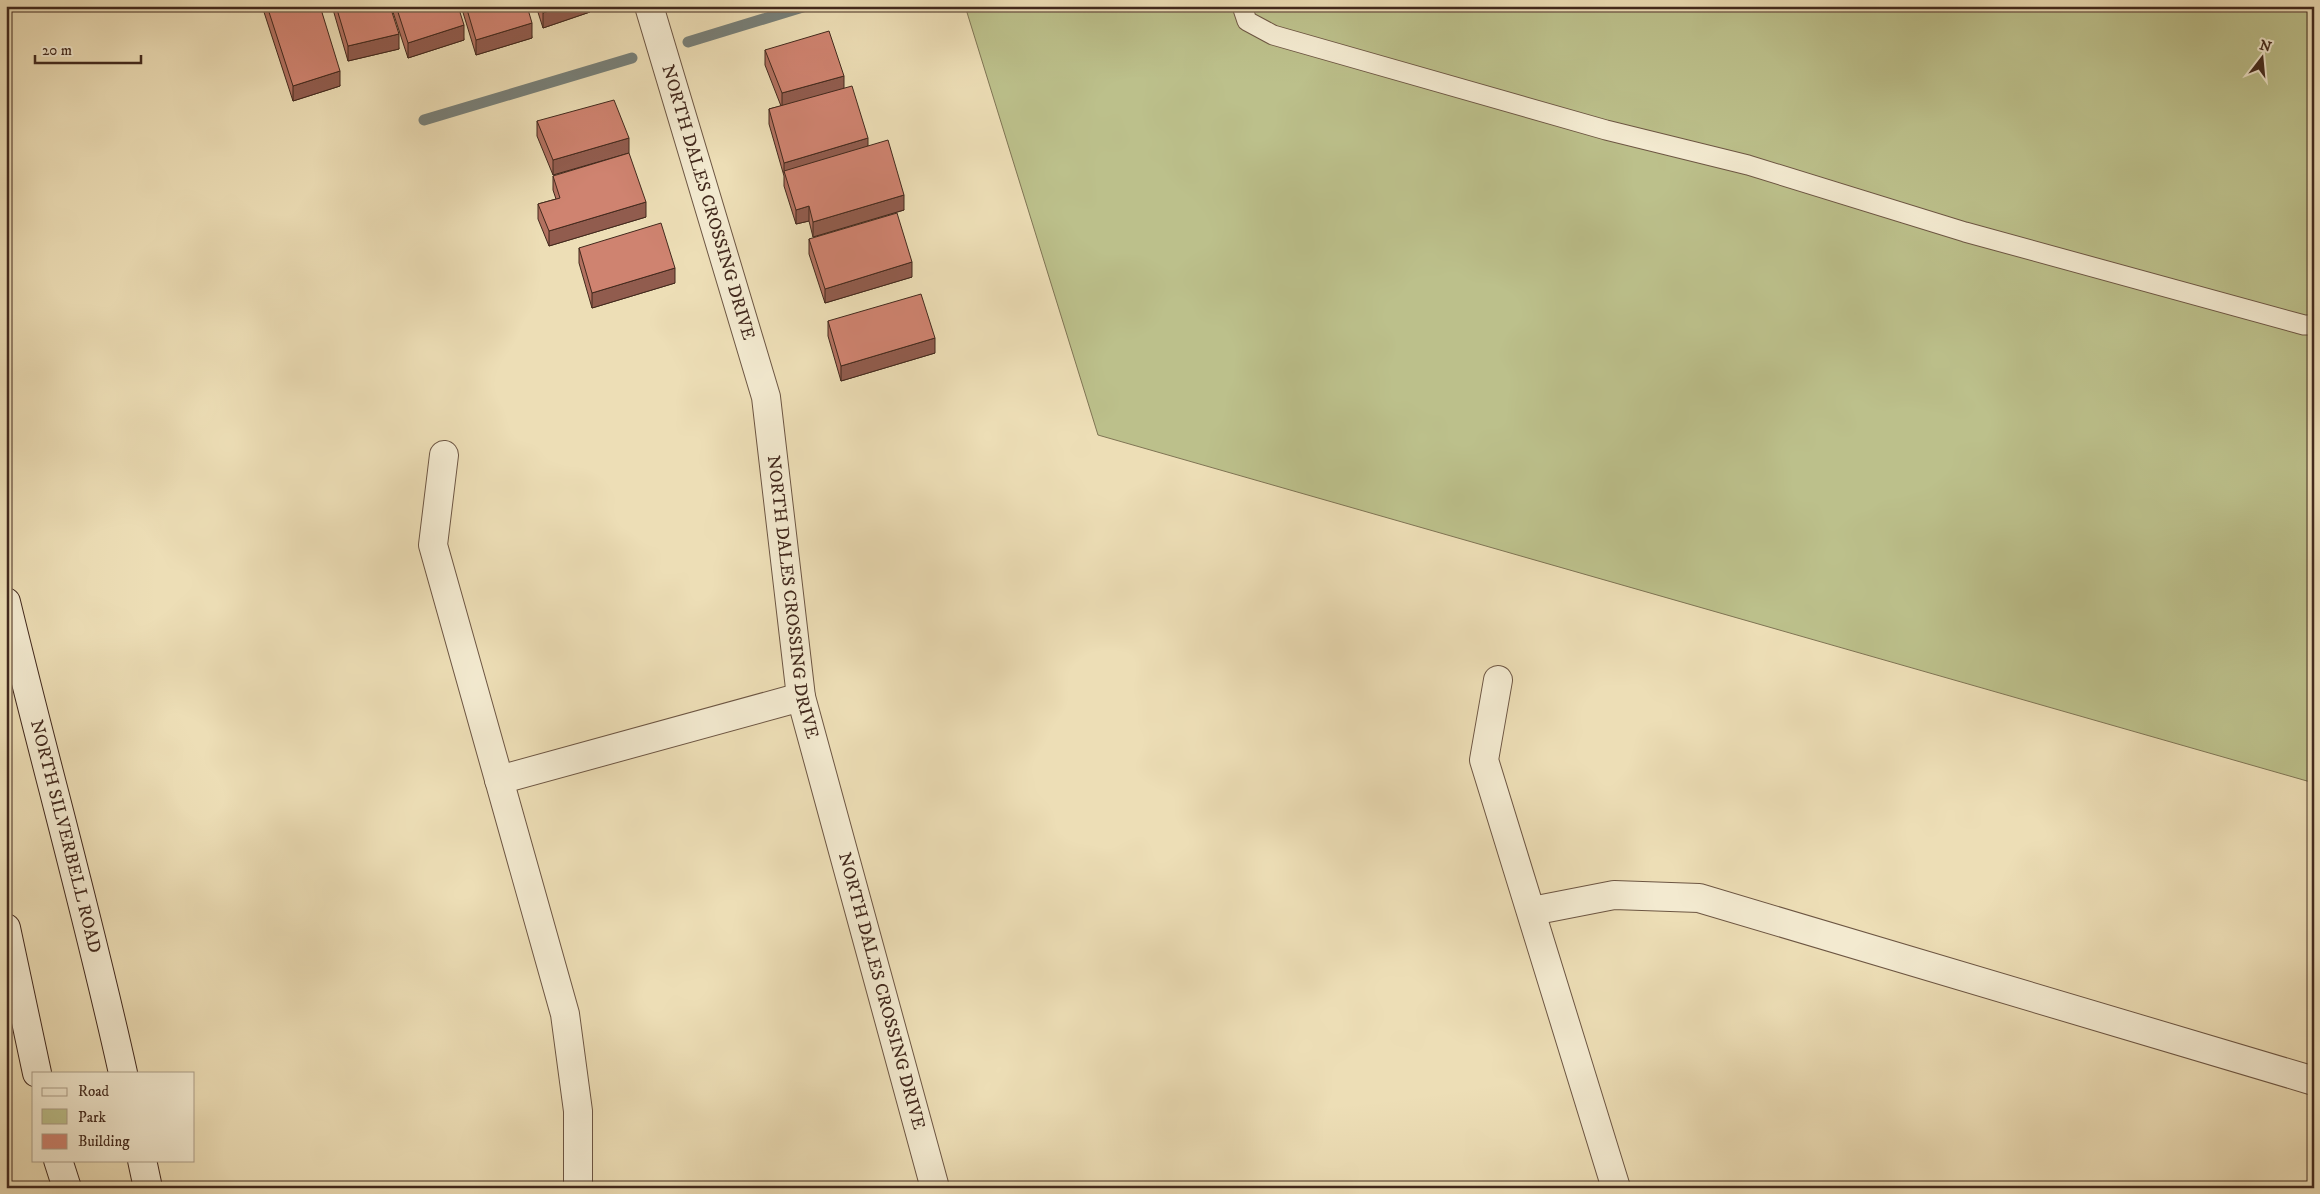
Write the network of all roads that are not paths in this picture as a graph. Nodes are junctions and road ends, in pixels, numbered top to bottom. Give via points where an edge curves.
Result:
1 (649, 6) edge
2 (1242, 6) edge
3 (2314, 325) edge
4 (444, 455) dead end
5 (6, 602) edge
6 (1498, 680) dead end
7 (801, 697) junction
8 (499, 780) junction
9 (1532, 911) junction
10 (6, 928) edge
11 (36, 1072) edge
12 (123, 1072) edge
13 (2314, 1081) edge
14 (59, 1162) edge
15 (142, 1162) edge
16 (67, 1188) edge
17 (148, 1188) edge
18 (578, 1188) edge
19 (935, 1188) edge
20 (1616, 1188) edge

1 - 7 street, NORTH DALES CROSSING DRIVE via 766,397
2 - 3 lane via 1247,21 1273,35 1606,130 1748,165 1974,234 2304,325
4 - 8 street via 432,546
5 - 12 street, NORTH SILVERBELL ROAD via 97,954
6 - 9 street via 1484,760
7 - 8 street
7 - 19 street, NORTH DALES CROSSING DRIVE
8 - 18 street via 565,1014 578,1111
9 - 13 street via 1614,895 1699,898
9 - 20 street
10 - 11 street
14 - 16 street
15 - 17 street

